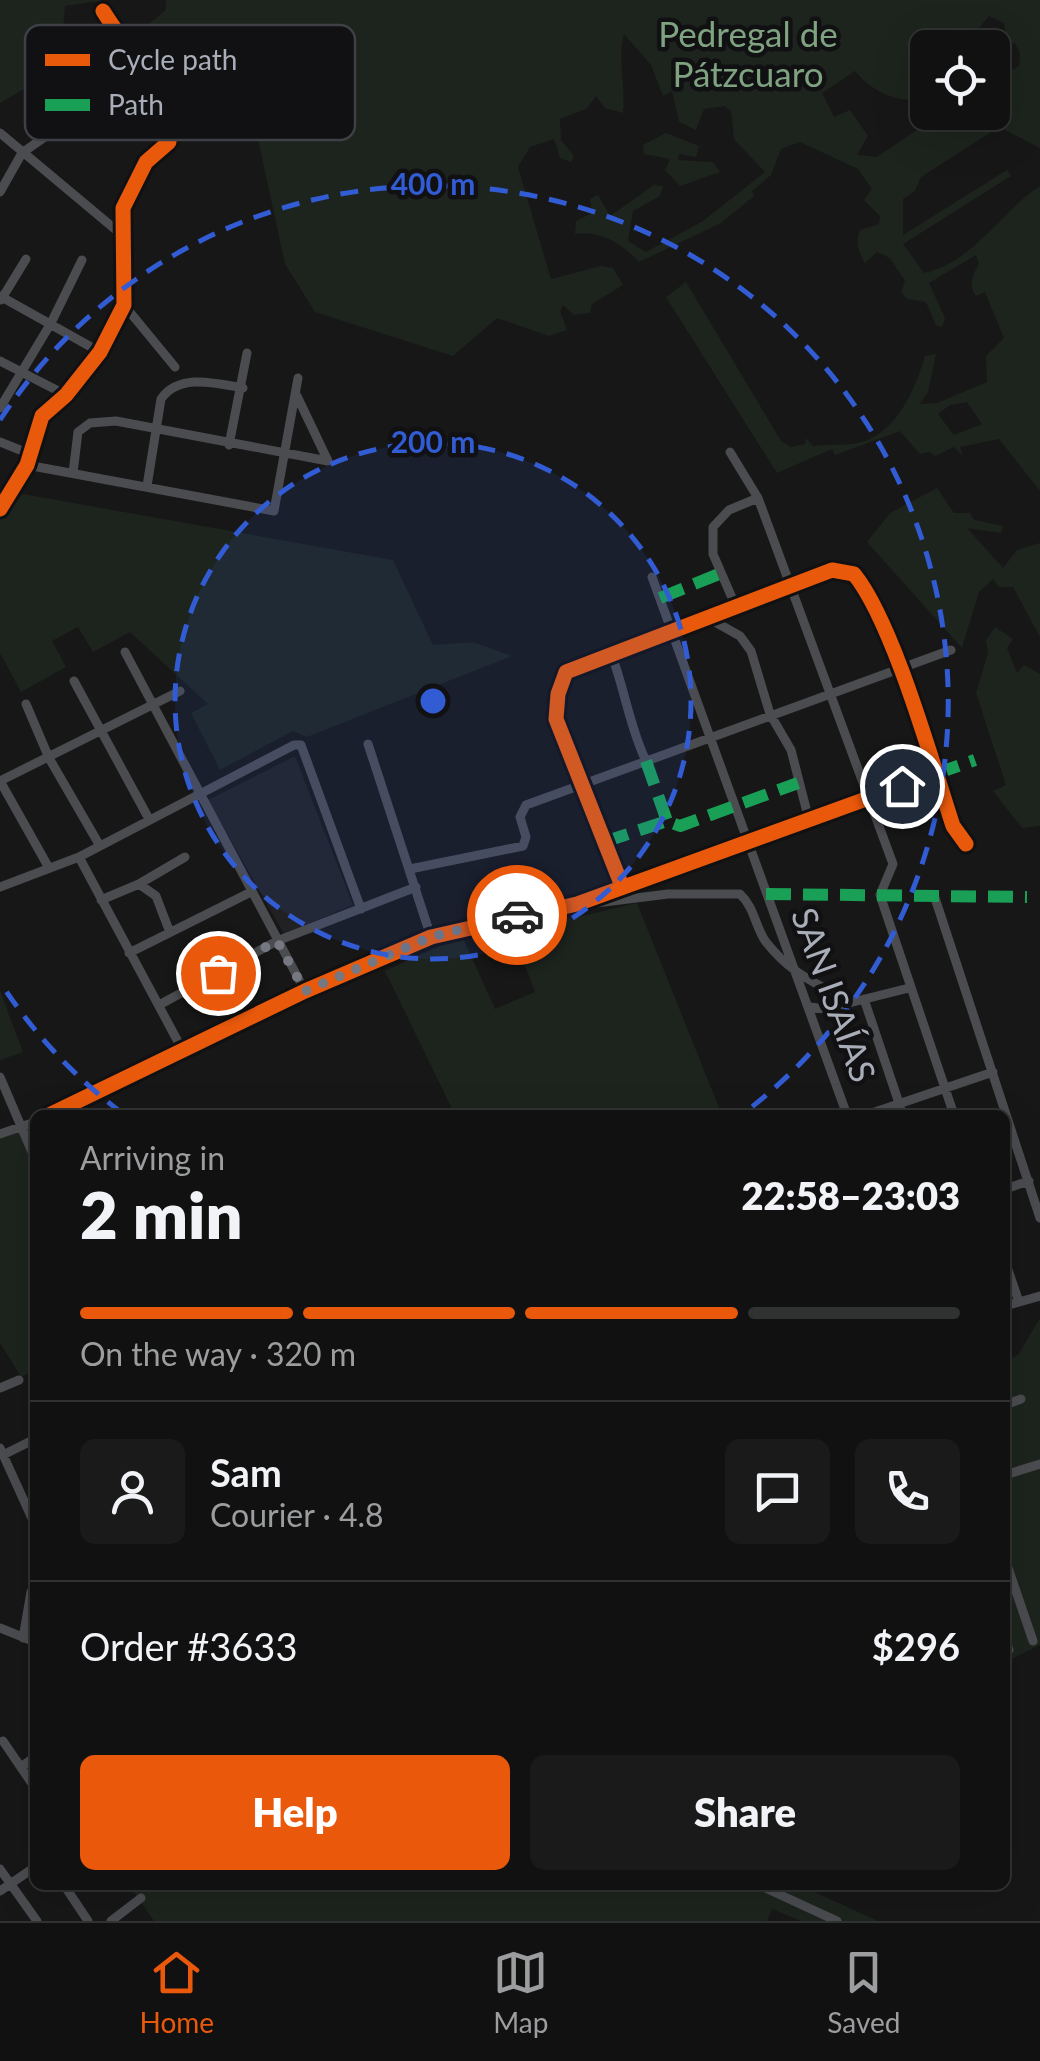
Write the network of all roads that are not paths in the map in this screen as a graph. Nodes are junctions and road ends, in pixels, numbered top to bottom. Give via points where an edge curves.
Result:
1 (103, 10) dead end
2 (113, 25) edge
3 (0, 132) edge
4 (40, 140) edge
5 (168, 140) edge
6 (22, 153) junction
7 (0, 192) edge
8 (122, 234) junction
9 (26, 259) dead end
10 (82, 260) dead end
11 (1, 299) edge
12 (124, 305) junction
13 (51, 323) junction
14 (100, 352) junction
15 (247, 353) dead end
16 (0, 361) edge
17 (175, 367) dead end
18 (23, 374) junction
19 (298, 378) dead end
20 (243, 388) junction
21 (296, 393) junction
22 (66, 395) junction
23 (0, 408) edge
24 (154, 431) junction
25 (0, 442) edge
26 (229, 444) junction
27 (284, 452) junction
28 (730, 452) dead end
29 (28, 460) junction
30 (73, 473) junction
31 (147, 486) junction
32 (758, 498) junction
33 (0, 509) edge
34 (652, 577) dead end
35 (789, 589) junction
36 (736, 607) junction
37 (708, 618) junction
38 (670, 634) junction
39 (951, 650) dead end
40 (125, 652) dead end
41 (612, 656) junction
42 (898, 667) junction
43 (74, 682) dead end
44 (832, 691) junction
45 (180, 692) dead end
46 (26, 704) dead end
47 (152, 705) junction
48 (770, 714) junction
49 (100, 731) junction
50 (709, 737) junction
51 (368, 744) dead end
52 (50, 758) junction
53 (646, 761) junction
54 (935, 774) junction
55 (0, 781) edge
56 (581, 782) junction
57 (202, 793) junction
58 (869, 798) junction
59 (149, 819) junction
60 (809, 820) junction
61 (749, 841) junction
62 (966, 844) dead end
63 (100, 846) junction
64 (79, 857) junction
65 (185, 857) dead end
66 (48, 868) junction
67 (410, 868) junction
68 (139, 884) junction
69 (0, 886) edge
70 (622, 886) junction
71 (416, 888) junction
72 (251, 892) junction
73 (934, 895) dead end
74 (101, 900) junction
75 (577, 904) junction
76 (361, 910) junction
77 (169, 930) junction
78 (431, 937) junction
79 (277, 941) junction
80 (130, 952) junction
81 (800, 978) junction
82 (909, 988) junction
83 (305, 991) junction
84 (864, 999) junction
85 (849, 1002) junction
86 (159, 1005) junction
87 (810, 1007) junction
88 (184, 1051) junction
89 (993, 1072) junction
90 (0, 1077) edge
91 (944, 1088) junction
92 (60, 1110) edge
93 (845, 1110) edge
94 (901, 1110) edge
95 (952, 1110) edge
96 (1006, 1110) edge
97 (1010, 1123) edge
98 (30, 1124) edge
99 (21, 1128) junction
100 (0, 1134) edge
101 (30, 1147) edge
102 (1029, 1181) junction
103 (1010, 1187) edge
104 (1040, 1218) edge
105 (1010, 1276) edge
106 (1040, 1296) edge
107 (1019, 1302) junction
108 (1010, 1305) edge
109 (19, 1380) dead end
110 (0, 1388) edge
111 (1022, 1400) dead end
112 (1010, 1403) edge
113 (30, 1441) edge
114 (1, 1452) edge
115 (1040, 1464) edge
116 (1010, 1473) edge
117 (30, 1506) edge
118 (1010, 1574) edge
119 (30, 1598) edge
120 (0, 1628) edge
121 (23, 1638) junction
122 (30, 1640) edge
123 (1032, 1641) dead end
124 (3, 1741) dead end
125 (30, 1761) edge
126 (21, 1767) junction
127 (30, 1780) edge
128 (0, 1869) edge
129 (30, 1870) edge
130 (10, 1884) junction
131 (67, 1890) edge
132 (770, 1890) edge
133 (0, 1891) edge
134 (141, 1898) dead end
135 (37, 1921) edge
136 (88, 1921) edge
137 (111, 1921) edge
138 (837, 1921) edge

1 - 2 street
3 - 6 street
4 - 6 street
5 - 8 street via 146,162 123,208
6 - 7 street
6 - 8 street
8 - 12 street
9 - 11 street
10 - 13 street
11 - 13 street
12 - 14 street
12 - 17 street
13 - 14 street
13 - 18 street
14 - 22 street
15 - 20 street
16 - 18 street
18 - 22 street
18 - 23 street
19 - 21 street
20 - 24 street via 182,382 169,388
20 - 26 street
21 - 27 street
21 - 27 street via 328,461
22 - 29 street via 42,416
24 - 26 street
24 - 30 street via 116,421 90,423 78,432
24 - 31 street
25 - 29 street
26 - 27 street
27 - 31 street via 274,511
28 - 32 street
29 - 30 street
29 - 33 street
30 - 31 street
32 - 35 street
32 - 36 street via 729,510 713,527 713,554
34 - 38 street, SAN ISAÍAS
35 - 36 street
35 - 42 street via 832,570 854,574
35 - 44 street
36 - 37 street
37 - 38 street
37 - 48 street via 751,650
38 - 41 street
38 - 50 street, SAN ISAÍAS
39 - 42 street
40 - 47 street
41 - 53 street
41 - 56 street via 566,672 558,694 556,719
42 - 44 street
42 - 54 street
43 - 49 street
44 - 48 street
44 - 58 street
45 - 47 street
46 - 52 street
47 - 49 street
47 - 57 street
48 - 50 street
48 - 60 street via 790,750
49 - 52 street
49 - 59 street
50 - 53 street
50 - 61 street, SAN ISAÍAS
51 - 67 street
52 - 55 street
52 - 63 street
53 - 56 street
54 - 58 street
54 - 62 street
55 - 66 street
56 - 67 street via 521,810 524,846
56 - 70 street
57 - 59 street
57 - 72 street
57 - 76 street via 301,745
58 - 60 street
58 - 82 street via 893,864 880,894
59 - 63 street
60 - 61 street
61 - 70 street
61 - 81 street, SAN ISAÍAS
63 - 64 street
64 - 66 street
64 - 74 street
65 - 68 street
66 - 69 street
67 - 71 street
68 - 74 street
68 - 77 street via 156,896
70 - 75 street
71 - 76 street
71 - 78 street
72 - 77 street
72 - 79 street
73 - 89 street
74 - 80 street
75 - 78 street
75 - 81 street via 740,894 762,938
76 - 79 street
77 - 80 street
78 - 83 street
79 - 83 street
79 - 86 street
80 - 86 street
81 - 85 street
81 - 87 street, SAN ISAÍAS
82 - 84 street
82 - 91 street
83 - 88 street
84 - 85 street
84 - 94 street
85 - 87 street
86 - 88 street
87 - 93 street, SAN ISAÍAS
88 - 92 street
89 - 91 street
89 - 96 street
90 - 99 street
91 - 94 street
91 - 95 street
97 - 102 street
98 - 99 street
99 - 100 street
99 - 101 street
102 - 103 street
102 - 104 street
105 - 107 street
106 - 107 street
107 - 108 street
109 - 110 street
111 - 112 street
113 - 114 street
114 - 117 street
115 - 116 street
118 - 123 street
119 - 121 street
120 - 121 street
121 - 122 street
124 - 126 street
125 - 126 street
126 - 127 street
128 - 130 street
129 - 130 street
130 - 133 street
130 - 135 street
131 - 136 street
132 - 138 street
134 - 137 street

